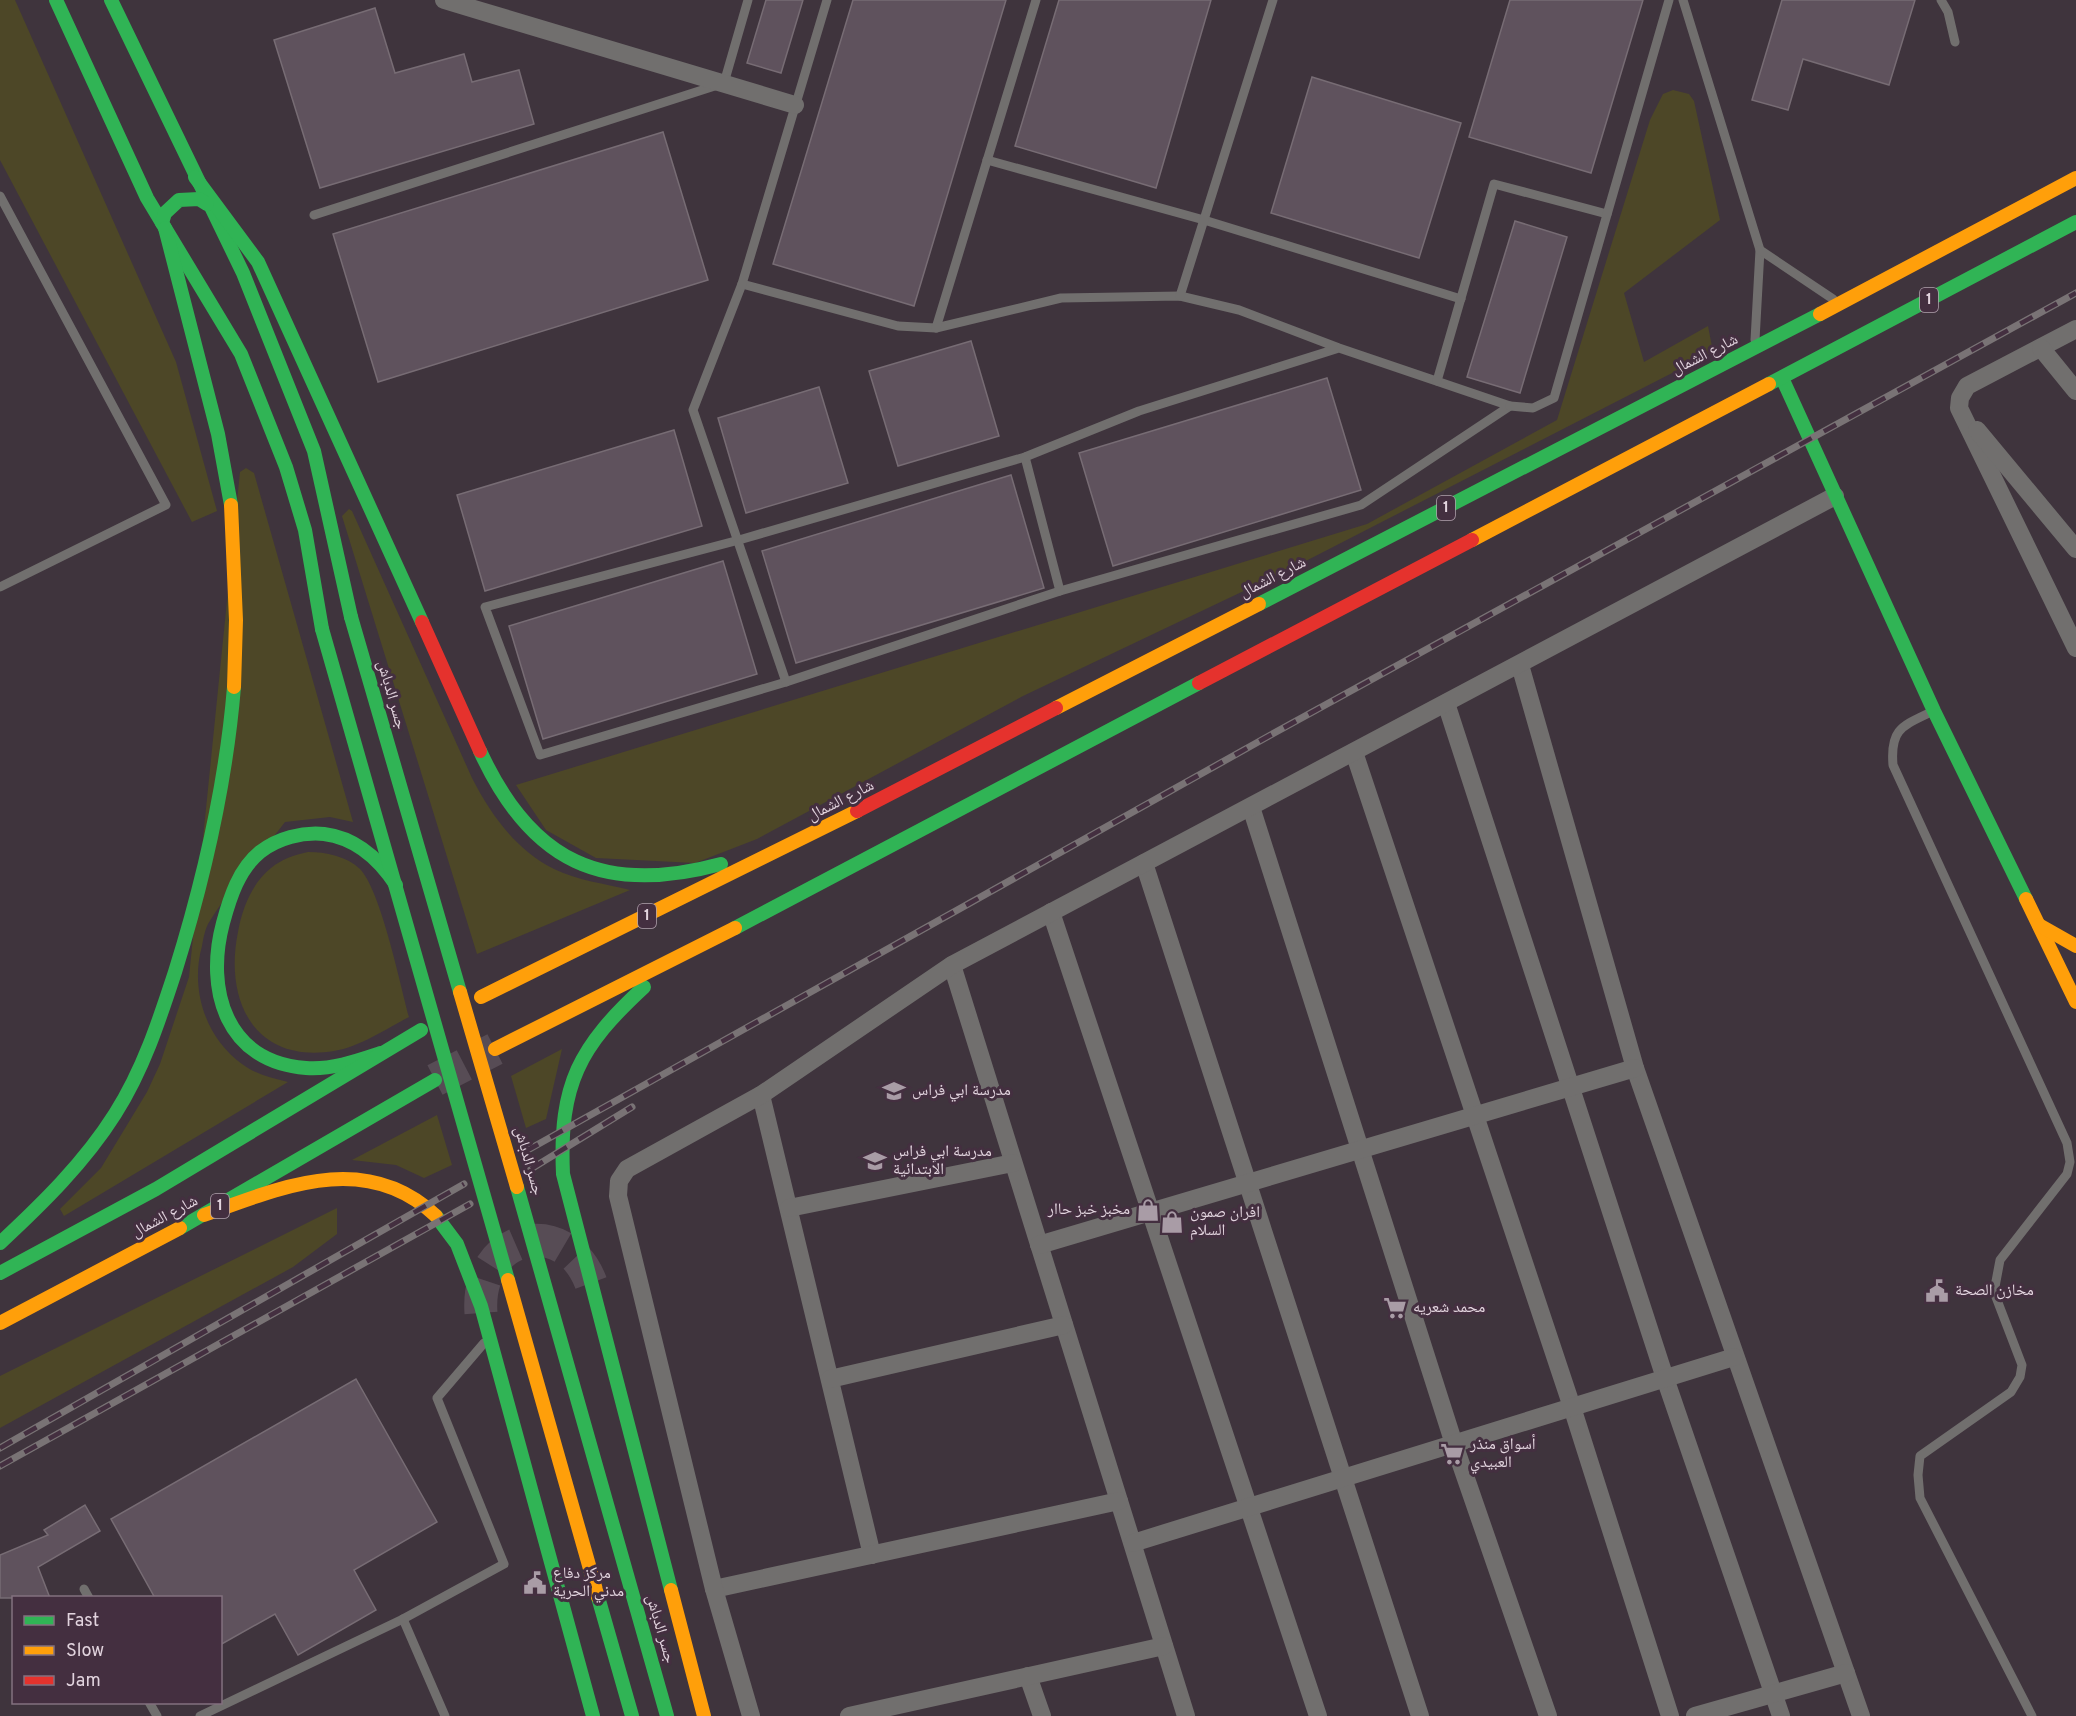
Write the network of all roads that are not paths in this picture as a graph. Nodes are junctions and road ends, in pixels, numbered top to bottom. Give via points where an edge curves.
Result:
1 (56, 0) edge
2 (111, 0) edge
3 (444, 0) edge
4 (748, 0) edge
5 (827, 0) edge
6 (1036, 0) edge
7 (1273, 0) edge
8 (1669, 0) edge
9 (1683, 0) edge
10 (1941, 0) edge
11 (1955, 42) dead end
12 (724, 83) junction
13 (795, 105) junction
14 (987, 160) junction
15 (195, 177) junction
16 (2076, 178) edge
17 (0, 196) edge
18 (207, 204) junction
19 (1607, 214) junction
20 (314, 215) dead end
21 (1204, 220) junction
22 (2076, 222) edge
23 (164, 226) junction
24 (1760, 250) junction
25 (742, 284) junction
26 (1180, 296) junction
27 (1461, 299) junction
28 (1840, 304) junction
29 (936, 328) junction
30 (2076, 329) edge
31 (1339, 348) junction
32 (2041, 348) junction
33 (1755, 349) junction
34 (1782, 378) junction
35 (1437, 381) junction
36 (2076, 391) edge
37 (1510, 406) junction
38 (1959, 408) junction
39 (1025, 456) junction
40 (1835, 496) junction
41 (739, 540) junction
42 (2076, 549) edge
43 (0, 587) edge
44 (1060, 591) junction
45 (2076, 648) edge
46 (1520, 665) junction
47 (786, 682) junction
48 (1446, 703) junction
49 (1934, 711) junction
50 (1354, 752) junction
51 (1251, 807) junction
52 (814, 834) junction
53 (1144, 863) junction
54 (396, 885) junction
55 (1052, 912) junction
56 (2039, 925) junction
57 (2076, 946) edge
58 (682, 955) junction
59 (952, 965) junction
60 (481, 997) dead end
61 (2076, 1002) edge
62 (421, 1030) dead end
63 (495, 1049) tunnel mouth
64 (381, 1053) junction
65 (1635, 1068) junction
66 (435, 1080) tunnel mouth
67 (1572, 1087) junction
68 (761, 1095) junction
69 (1476, 1116) junction
70 (1361, 1149) junction
71 (1013, 1163) junction
72 (1248, 1183) junction
73 (789, 1208) junction
74 (1151, 1212) junction
75 (204, 1215) junction
76 (0, 1243) edge
77 (1039, 1245) junction
78 (0, 1273) edge
79 (0, 1323) edge
80 (1064, 1325) junction
81 (489, 1338) junction
82 (1734, 1357) junction
83 (1665, 1378) junction
84 (830, 1379) junction
85 (1572, 1407) junction
86 (1454, 1444) junction
87 (1343, 1478) junction
88 (1119, 1501) junction
89 (1249, 1507) junction
90 (1133, 1543) junction
91 (872, 1555) junction
92 (714, 1589) junction
93 (403, 1619) junction
94 (1164, 1646) junction
95 (1846, 1673) junction
96 (1028, 1676) junction
97 (1773, 1694) junction
98 (896, 1711) edge
99 (200, 1716) edge
100 (446, 1716) edge
101 (593, 1716) edge
102 (632, 1716) edge
103 (667, 1716) edge
104 (704, 1716) edge
105 (751, 1716) edge
106 (849, 1716) edge
107 (1042, 1716) edge
108 (1185, 1716) edge
109 (1318, 1716) edge
110 (1420, 1716) edge
111 (1548, 1716) edge
112 (1670, 1716) edge
113 (1695, 1716) edge
114 (1781, 1716) edge
115 (1861, 1716) edge
116 (2032, 1716) edge

1 - 23 main road via 147,198
2 - 15 main road
3 - 12 street
4 - 12 lane
5 - 13 lane
6 - 14 lane
7 - 21 lane
8 - 19 lane
9 - 24 lane
10 - 11 lane
12 - 13 street
12 - 20 lane
13 - 25 lane
14 - 21 lane
14 - 29 lane
15 - 18 main road, جسر الدباش
15 - 52 main road via 258,262 484,759 535,836 588,867 650,878 701,870
16 - 28 main road, شارع الشمال / 1
17 - 43 lane via 166,505
18 - 23 main road via 199,199 179,200 165,213
18 - 103 main road, جسر الدباش, bridge via 243,273 314,452 351,617 546,1284
19 - 27 lane via 1494,184
19 - 37 lane via 1554,398 1533,408
21 - 26 lane
21 - 27 lane
22 - 34 main road, 1
23 - 54 main road, bridge via 241,354 286,467 304,530 322,629
23 - 76 main road via 210,399 232,507 237,640 225,772 214,836 197,898 143,1061 126,1095 82,1161
24 - 28 lane
24 - 33 lane
25 - 29 lane via 898,326
25 - 41 lane via 693,410
26 - 29 lane via 1061,298
26 - 31 lane via 1239,310
27 - 35 lane
28 - 33 main road, شارع الشمال / 1
30 - 32 street
31 - 35 lane
31 - 39 lane via 1139,411
32 - 36 street
32 - 38 street via 1967,386
33 - 52 main road, شارع الشمال / 1
34 - 40 main road
34 - 58 main road, 1
35 - 37 lane
37 - 44 lane via 1360,506
38 - 42 street
38 - 45 street
39 - 41 lane
39 - 44 lane
40 - 46 street
40 - 49 main road
41 - 47 lane
41 - 47 lane via 484,607 540,755
44 - 47 lane
46 - 48 street
46 - 65 street
48 - 50 street
48 - 67 street
49 - 56 main road
49 - 116 lane via 1900,727 1894,740 1893,765 2067,1143 2070,1162 2067,1174 2000,1260 1994,1292 2022,1365 2020,1377 2011,1392 1920,1456 1918,1475 1920,1498
50 - 51 street
50 - 69 street
51 - 53 street
51 - 70 street
52 - 60 main road, شارع الشمال / 1
53 - 55 street
53 - 72 street
54 - 64 main road via 370,853 355,843 328,835 301,834 260,852 230,898 214,965 218,1000 236,1033 265,1056 313,1068 338,1066
54 - 102 main road, bridge
55 - 59 street
55 - 74 street
56 - 57 main road
56 - 61 main road
58 - 63 main road, 1
58 - 104 main road via 600,1030 574,1074 560,1132 568,1196
59 - 68 street
59 - 71 street
62 - 64 main road, شارع الشمال
64 - 78 main road, شارع الشمال via 156,1189
65 - 67 street
65 - 82 street
66 - 75 main road, شارع الشمال / 1
67 - 69 street
67 - 83 street
68 - 73 street
68 - 92 street via 627,1169 619,1181 618,1196
69 - 70 street
69 - 85 street
70 - 72 street
70 - 86 street
71 - 73 street
71 - 77 street
72 - 74 street
72 - 87 street
73 - 84 street
74 - 77 street
74 - 89 street
75 - 79 main road, شارع الشمال / 1
75 - 81 main road via 285,1188 333,1177 391,1188 425,1207 447,1228 466,1268
77 - 80 street
80 - 84 street
80 - 88 street
81 - 93 lane via 437,1398 504,1564
81 - 101 main road
82 - 83 street
82 - 95 street
83 - 85 street
83 - 97 street
84 - 91 street
85 - 86 street
85 - 112 street
86 - 87 street
86 - 111 street
87 - 89 street
87 - 110 street
88 - 90 street
88 - 91 street
89 - 90 street
89 - 109 street
90 - 94 street
91 - 92 street
92 - 105 street
93 - 99 lane
93 - 100 lane
94 - 96 street
94 - 108 street
95 - 97 street
95 - 115 street
96 - 98 street
96 - 107 street
97 - 113 street
97 - 114 street
98 - 106 street

